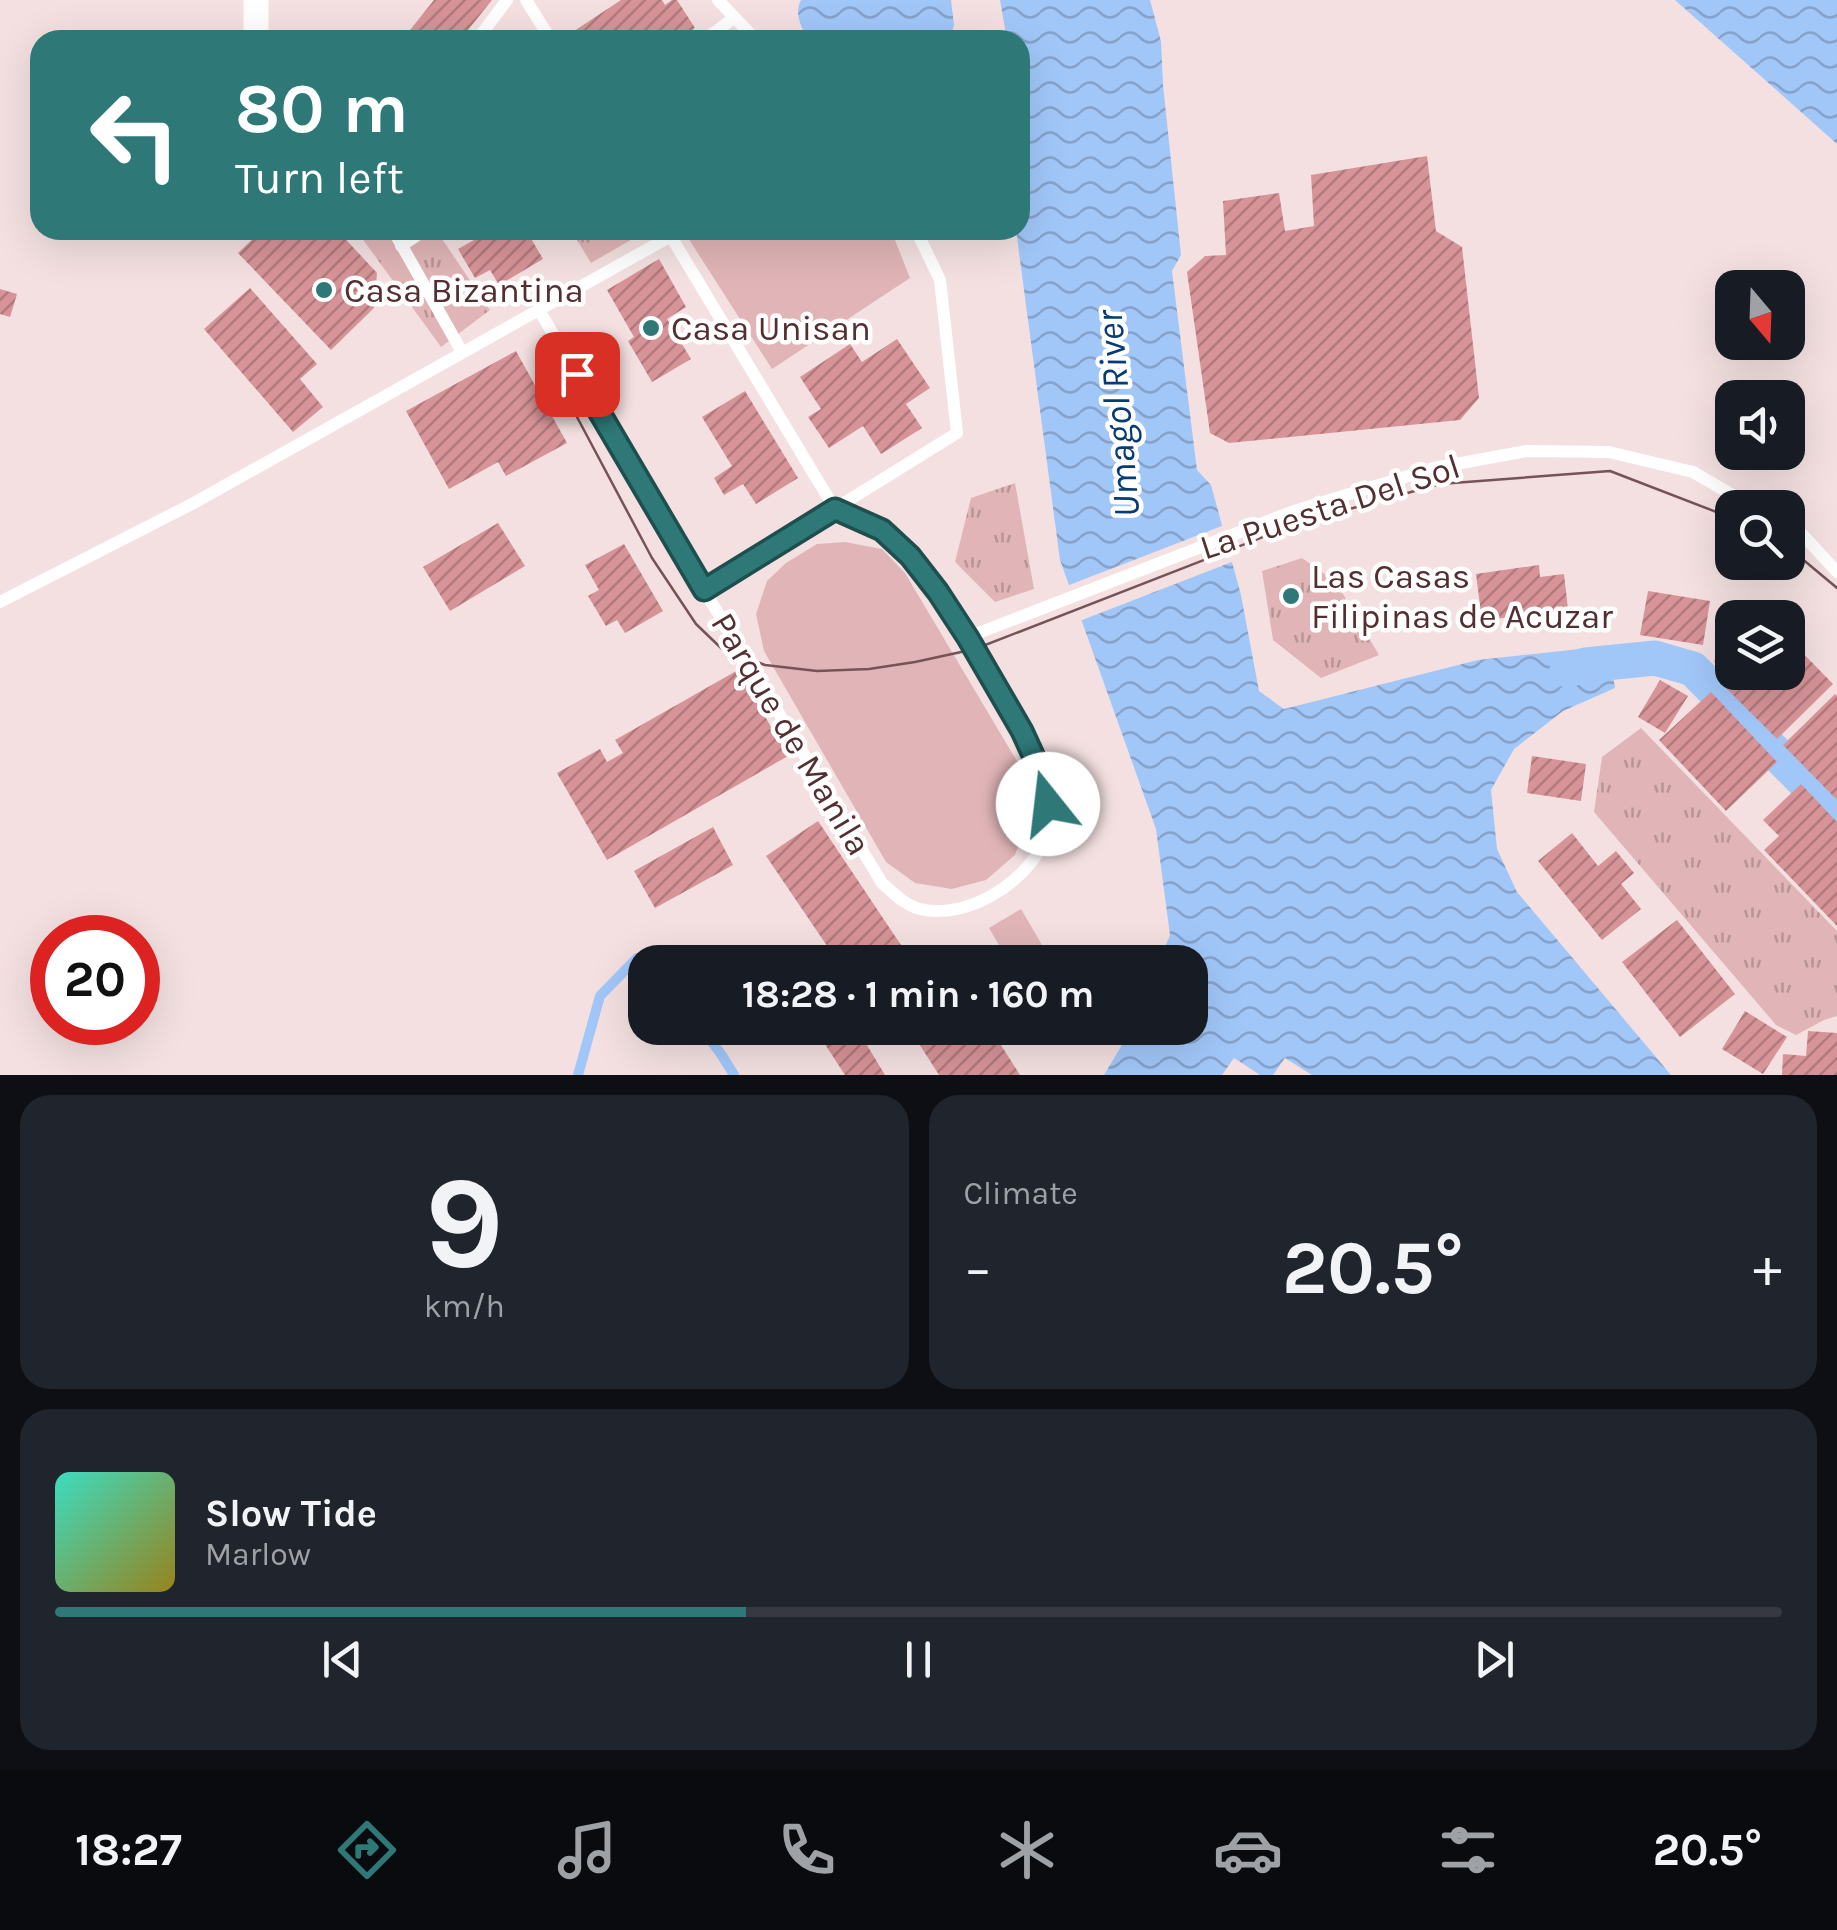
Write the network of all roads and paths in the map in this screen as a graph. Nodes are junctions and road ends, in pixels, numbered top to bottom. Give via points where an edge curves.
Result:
1 (256, 0) edge
2 (507, 0) edge
3 (526, 0) edge
4 (718, 0) edge
5 (734, 18) junction
6 (256, 30) edge
7 (484, 30) edge
8 (545, 30) edge
9 (718, 30) edge
10 (746, 30) edge
11 (398, 240) edge
12 (410, 240) edge
13 (657, 240) edge
14 (673, 240) edge
15 (921, 240) edge
16 (401, 246) junction
17 (539, 310) junction
18 (462, 352) junction
19 (1724, 490) edge
20 (835, 509) junction
21 (1805, 537) edge
22 (1837, 572) edge
23 (704, 590) junction
24 (0, 602) edge
25 (968, 638) junction

1 - 6 street
2 - 7 lane
3 - 8 lane
4 - 5 lane
5 - 9 lane
5 - 10 lane
11 - 16 lane
12 - 16 lane
13 - 17 lane
14 - 20 lane
15 - 20 lane via 940,280 956,433
16 - 18 lane
17 - 18 lane
17 - 23 lane, Parque de Manila
18 - 24 lane
19 - 25 lane, La Puesta Del Sol via 1693,472 1609,452 1527,451 1434,468 1294,511
20 - 23 lane
20 - 25 lane via 882,530 910,556
21 - 22 lane
23 - 25 lane, Parque de Manila via 882,883 920,908 952,910 982,900 1028,866 1043,843 1048,804 1039,768

